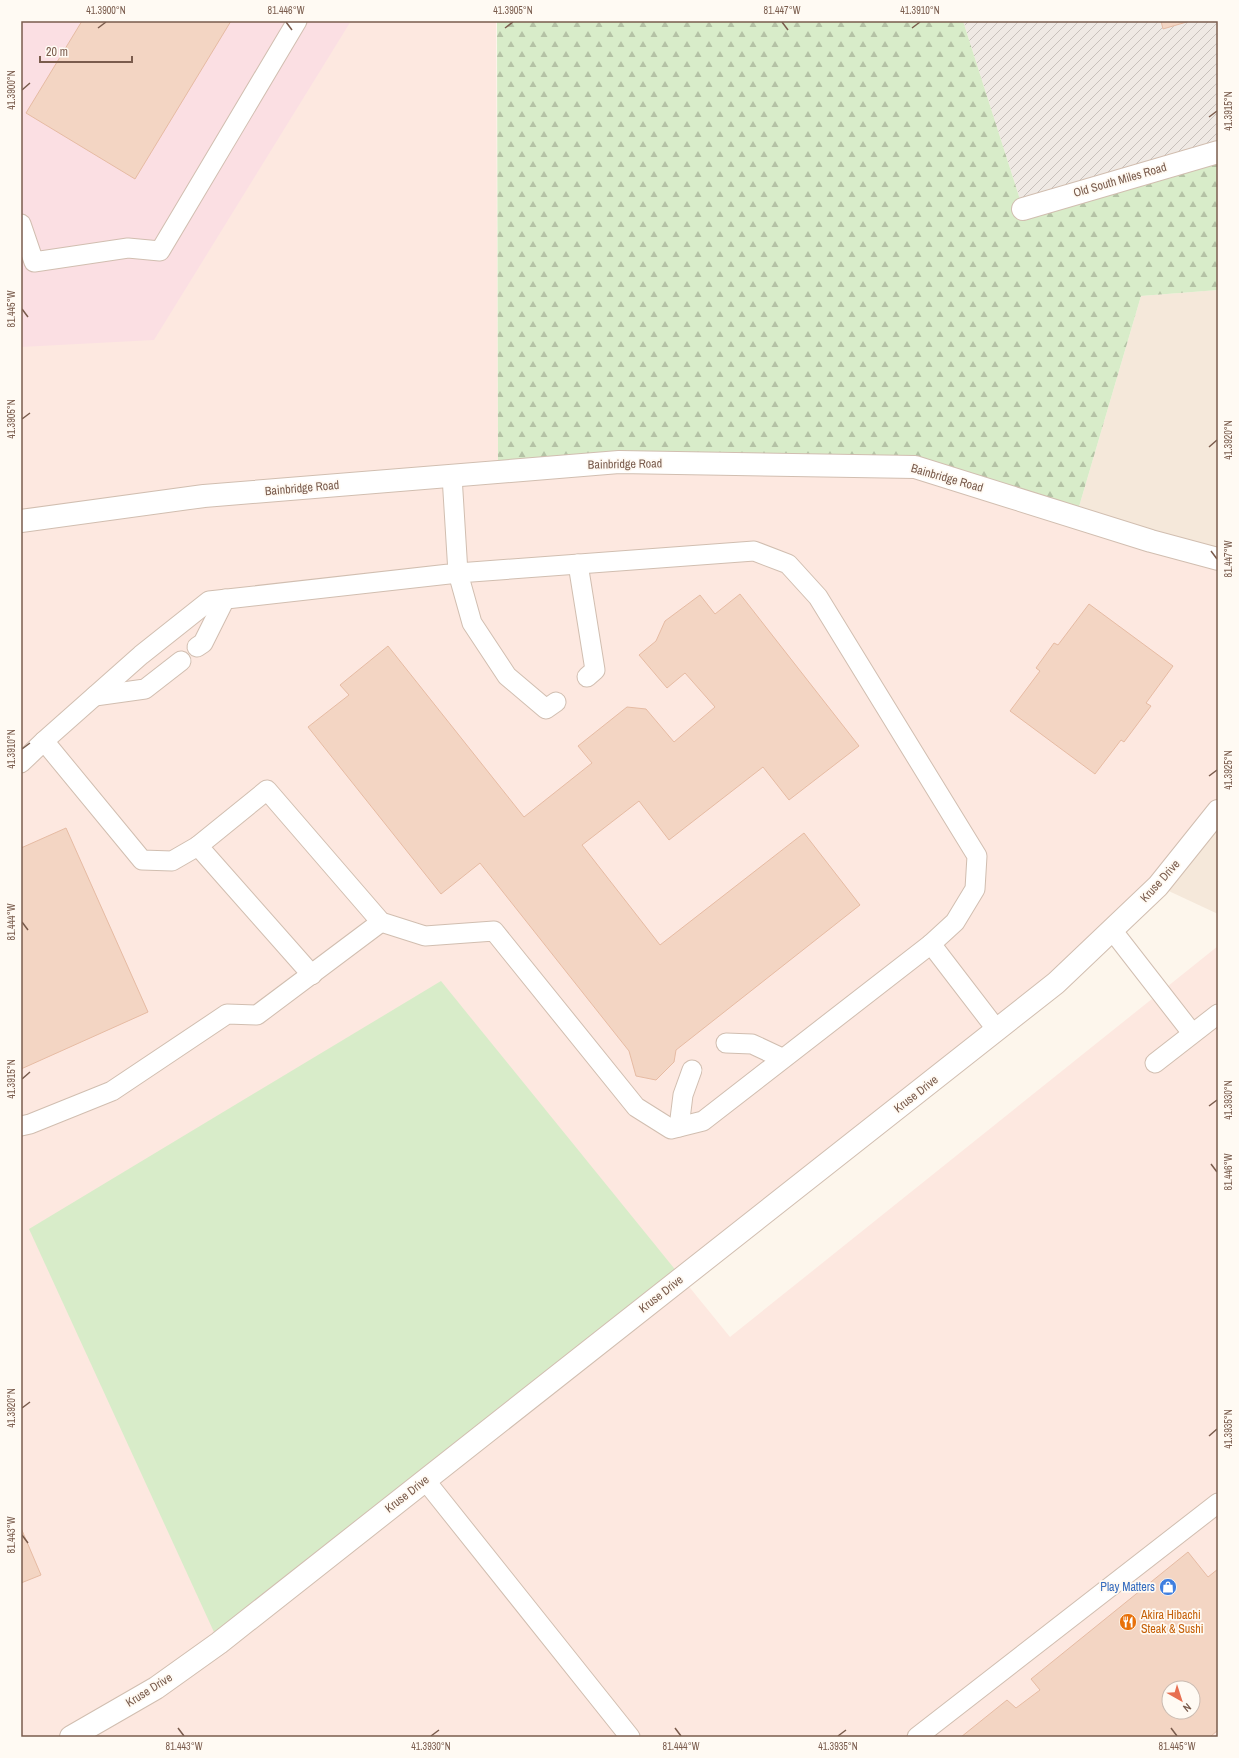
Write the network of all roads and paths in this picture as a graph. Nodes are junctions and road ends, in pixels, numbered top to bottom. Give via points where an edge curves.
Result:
1 (298, 21) edge
2 (1218, 152) edge
3 (1023, 209) dead end
4 (21, 224) edge
5 (452, 476) junction
6 (21, 521) edge
7 (1218, 559) edge
8 (578, 564) junction
9 (458, 573) junction
10 (225, 599) junction
11 (197, 648) dead end
12 (180, 661) dead end
13 (588, 677) dead end
14 (95, 696) junction
15 (556, 702) dead end
16 (44, 741) junction
17 (21, 763) edge
18 (1218, 811) edge
19 (198, 846) junction
20 (381, 922) junction
21 (1112, 930) junction
22 (931, 944) junction
23 (312, 975) junction
24 (1218, 1014) edge
25 (997, 1030) junction
26 (1192, 1033) junction
27 (726, 1043) dead end
28 (782, 1058) junction
29 (1155, 1063) dead end
30 (692, 1070) dead end
31 (21, 1126) edge
32 (679, 1127) junction
33 (425, 1480) junction
34 (1218, 1503) edge
35 (71, 1737) edge
36 (630, 1737) edge
37 (917, 1737) edge

1 - 4 lane via 160,251 128,248 34,262
2 - 3 street, Old South Miles Road
5 - 6 street, Bainbridge Road via 204,496
5 - 7 street, Bainbridge Road via 619,462 915,467 1151,541
5 - 9 lane
8 - 9 lane
8 - 13 lane via 595,670
8 - 22 lane via 754,551 788,564 818,597 977,856 975,889 955,922
9 - 10 lane
9 - 15 lane via 472,623 507,676 546,709
10 - 11 lane via 203,643
10 - 14 lane via 209,600 140,655
12 - 14 lane via 145,690
14 - 16 lane
16 - 17 lane
16 - 19 lane via 142,860 172,861
18 - 21 street, Kruse Drive via 1158,886
19 - 20 lane via 267,790
19 - 23 lane
20 - 23 lane
20 - 32 lane via 425,936 494,931 636,1107 671,1129
21 - 25 street, Kruse Drive via 1056,983
21 - 26 lane
22 - 25 lane
22 - 28 lane
23 - 31 lane via 257,1015 227,1014 112,1091
24 - 26 lane
25 - 33 street, Kruse Drive
26 - 29 lane
27 - 28 lane via 752,1044
28 - 32 lane via 703,1121
30 - 32 lane via 683,1095
33 - 35 street, Kruse Drive via 219,1643 156,1688
33 - 36 lane
34 - 37 lane

